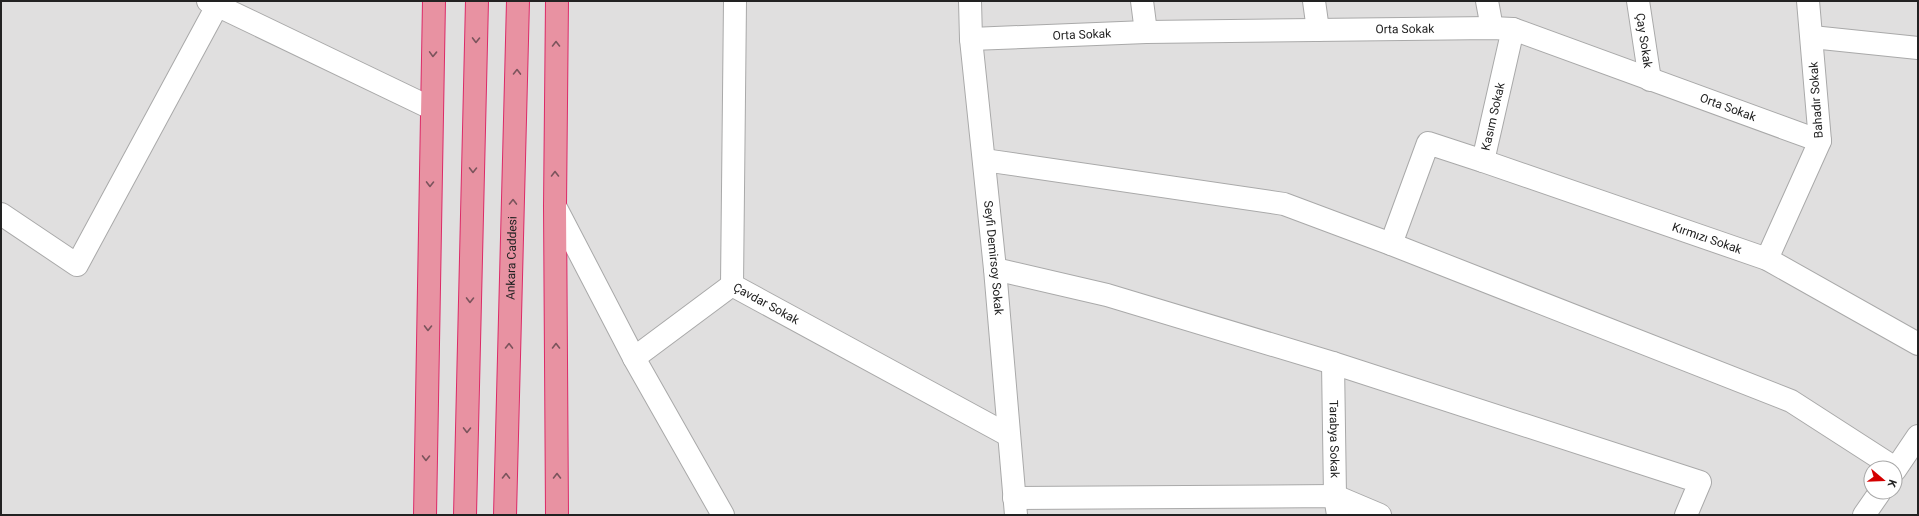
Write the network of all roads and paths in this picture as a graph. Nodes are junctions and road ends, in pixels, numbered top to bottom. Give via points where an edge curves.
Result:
1 (434, 1) edge
2 (477, 1) edge
3 (518, 1) edge
4 (557, 1) edge
5 (735, 1) edge
6 (970, 1) edge
7 (1142, 1) edge
8 (1314, 1) edge
9 (1486, 1) edge
10 (1638, 1) edge
11 (1808, 1) edge
12 (213, 3) edge
13 (1503, 29) junction
14 (1318, 30) junction
15 (1146, 32) junction
16 (1812, 37) junction
17 (972, 39) junction
18 (1918, 48) edge
19 (1650, 80) junction
20 (431, 108) junction
21 (1820, 141) junction
22 (984, 160) junction
23 (1483, 161) junction
24 (555, 206) junction
25 (1, 214) edge
26 (1391, 244) junction
27 (1767, 259) junction
28 (995, 269) junction
29 (732, 285) junction
30 (1918, 344) edge
31 (634, 358) junction
32 (1333, 363) junction
33 (1008, 435) junction
34 (1918, 436) edge
35 (1881, 460) edge
36 (1901, 460) edge
37 (1874, 500) edge
38 (1337, 506) edge
39 (1015, 507) edge
40 (425, 515) edge
41 (465, 515) edge
42 (505, 515) edge
43 (557, 515) edge
44 (723, 515) edge
45 (1380, 515) edge
46 (1686, 515) edge
47 (1864, 515) edge

1 -> 20 highway
2 -> 41 highway
42 -> 3 highway, Ankara Caddesi
24 -> 4 highway
5 - 29 street, Çavdar Sokak
6 - 17 street, Seyfi Demirsoy Sokak
7 - 15 street
8 - 14 street
9 - 13 street, Kasım Sokak
10 - 19 street, Çay Sokak
11 - 16 street, Bahadır Sokak
12 - 20 street
12 - 25 street via 77,265
13 - 14 street, Orta Sokak
13 - 19 street, Orta Sokak
13 - 23 street, Kasım Sokak
14 - 15 street, Orta Sokak
15 - 17 street, Orta Sokak
16 - 18 street
16 - 21 street, Bahadır Sokak
17 - 22 street, Seyfi Demirsoy Sokak
19 - 21 street, Orta Sokak
20 -> 40 highway
21 - 27 street, Bahadır Sokak
22 - 26 street via 1284,204
22 - 28 street, Seyfi Demirsoy Sokak
23 - 26 street, Kasım Sokak via 1428,143
23 - 27 street, Kırmızı Sokak
24 - 31 street
43 -> 24 highway
26 - 35 street via 1791,401
27 - 30 street, Kırmızı Sokak
28 - 32 street via 1107,295
28 - 33 street, Seyfi Demirsoy Sokak
29 - 31 street
29 - 33 street, Çavdar Sokak
31 - 44 street
32 - 38 street, Tarabya Sokak
32 - 46 street via 1700,482
33 - 39 street, Seyfi Demirsoy Sokak
34 - 36 street
37 - 47 street
38 - 39 street
38 - 45 street

